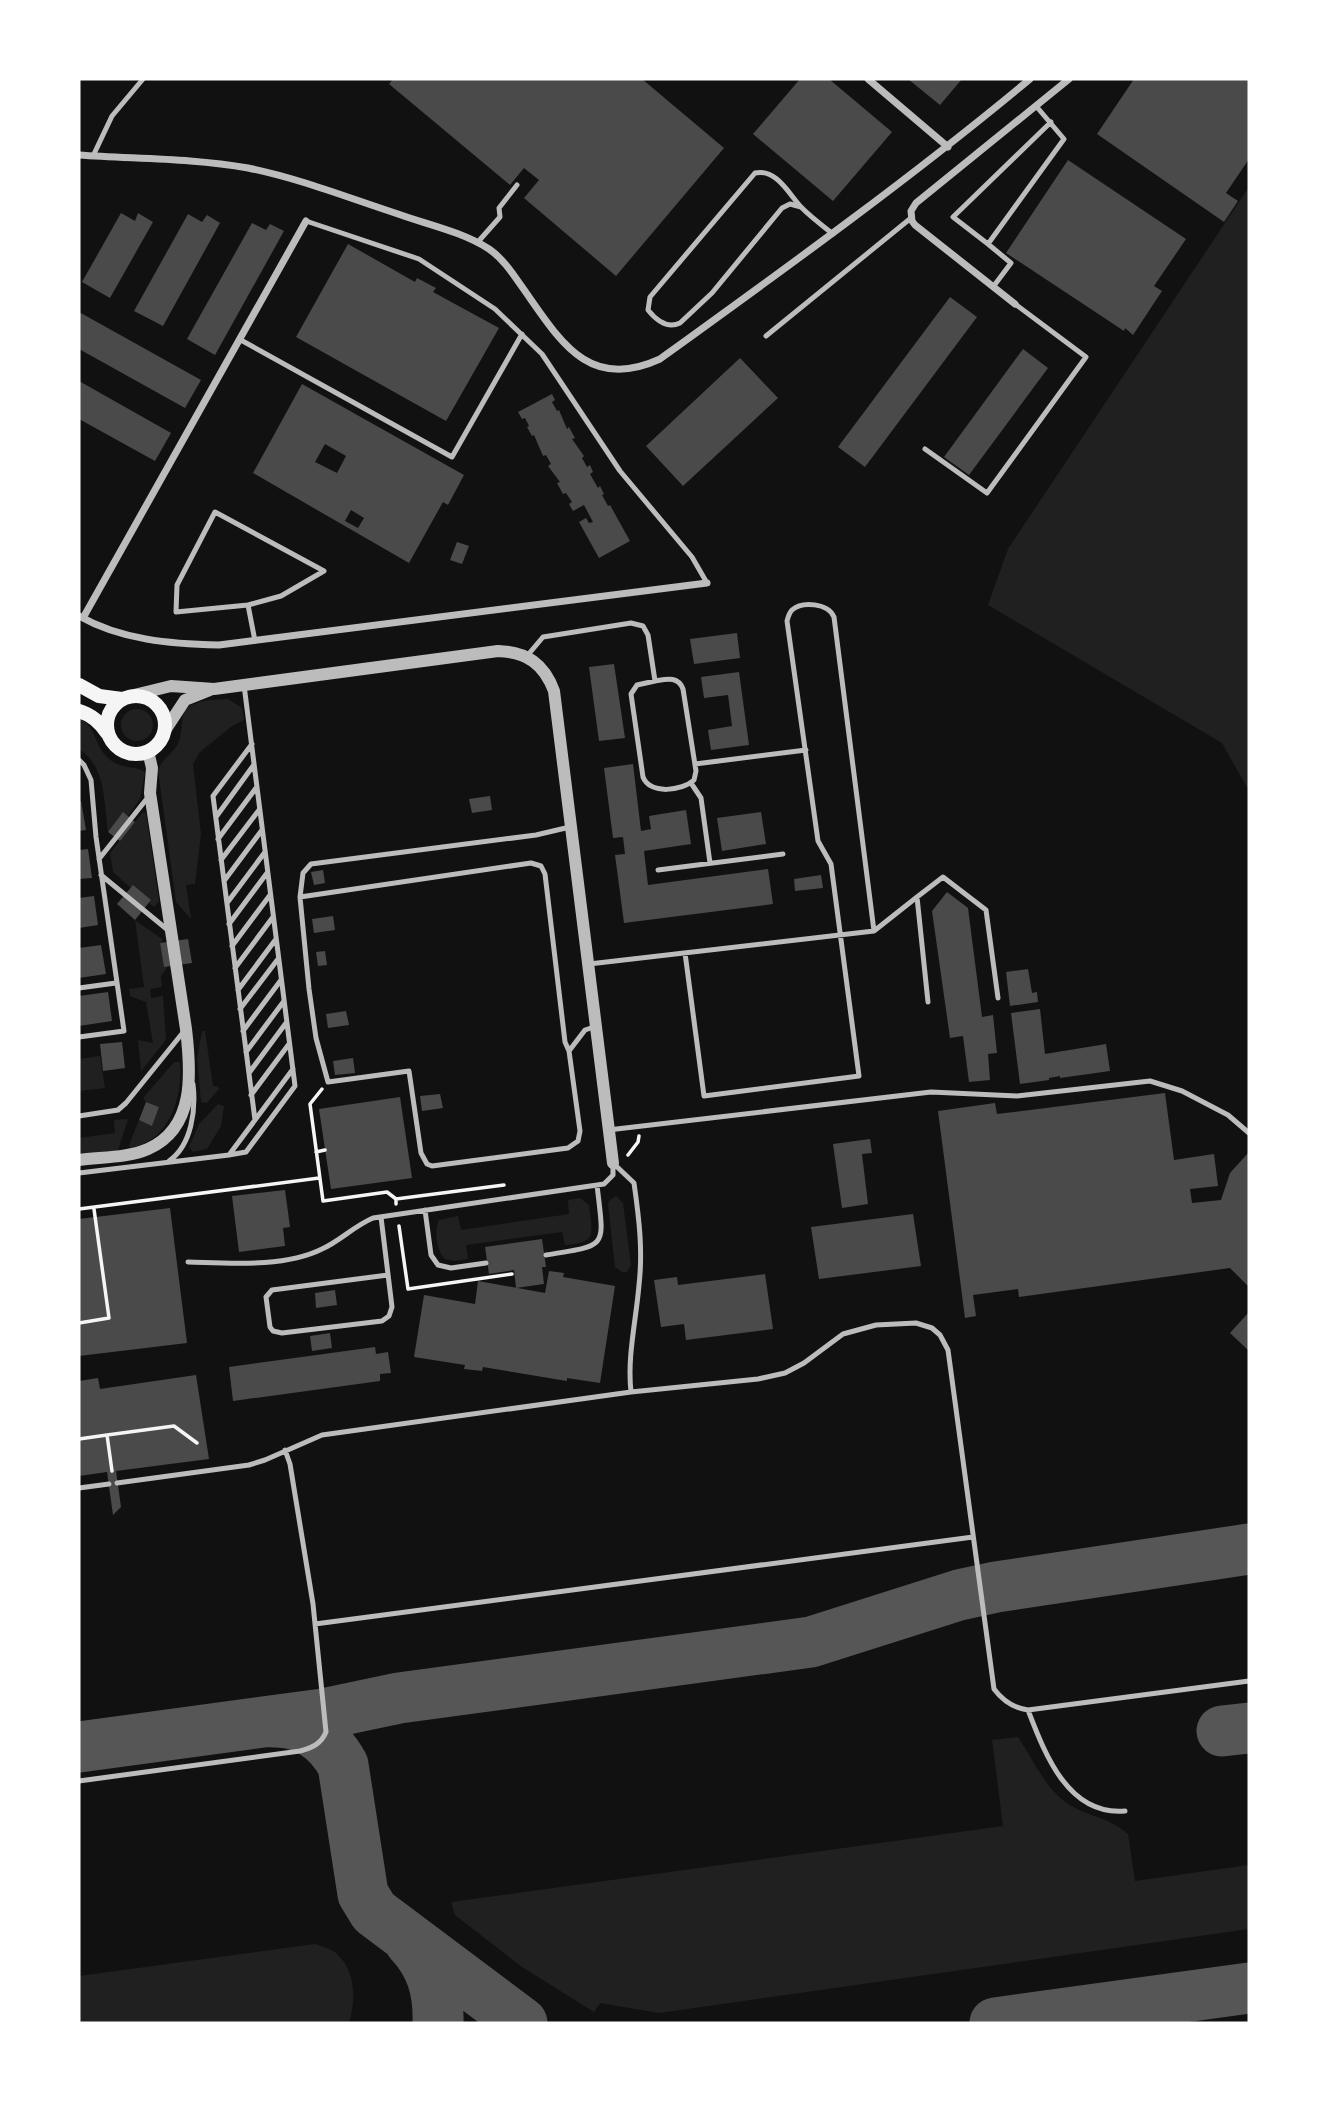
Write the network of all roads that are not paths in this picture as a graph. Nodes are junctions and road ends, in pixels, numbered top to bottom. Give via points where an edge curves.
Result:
1 (143, 79) edge
2 (868, 79) edge
3 (1030, 79) edge
4 (1069, 79) edge
5 (1036, 106) junction
6 (1051, 122) junction
7 (948, 147) junction
8 (79, 155) edge
9 (93, 156) junction
10 (517, 185) dead end
11 (801, 207) junction
12 (911, 215) junction
13 (306, 221) joint
14 (833, 234) junction
15 (477, 243) junction
16 (988, 244) junction
17 (993, 287) junction
18 (1015, 304) joint
19 (522, 334) junction
20 (766, 336) dead end
21 (239, 339) junction
22 (925, 449) dead end
23 (707, 583) joint
24 (248, 605) junction
25 (81, 617) edge
26 (255, 641) junction
27 (527, 656) junction
28 (656, 681) junction
29 (79, 685) edge
30 (244, 685) junction
31 (214, 689) junction
32 (126, 698) junction
33 (79, 711) edge
34 (164, 732) junction
35 (109, 736) junction
36 (251, 744) junction
37 (806, 750) junction
38 (148, 751) junction
39 (79, 760) edge
40 (695, 764) junction
41 (254, 765) junction
42 (691, 783) junction
43 (257, 787) junction
44 (150, 793) junction
45 (260, 808) junction
46 (216, 817) junction
47 (570, 827) junction
48 (262, 830) junction
49 (218, 839) junction
50 (265, 851) junction
51 (783, 854) dead end
52 (99, 859) junction
53 (221, 860) junction
54 (710, 863) junction
55 (658, 870) dead end
56 (268, 872) junction
57 (101, 875) junction
58 (224, 881) junction
59 (271, 894) junction
60 (300, 897) junction
61 (917, 897) junction
62 (227, 903) junction
63 (274, 916) junction
64 (229, 924) junction
65 (874, 931) junction
66 (171, 933) junction
67 (840, 936) junction
68 (276, 938) junction
69 (232, 946) junction
70 (685, 953) junction
71 (279, 957) junction
72 (586, 964) junction
73 (235, 968) junction
74 (282, 979) junction
75 (116, 983) junction
76 (79, 988) edge
77 (238, 990) junction
78 (998, 998) dead end
79 (284, 1000) junction
80 (928, 1002) dead end
81 (240, 1009) junction
82 (287, 1022) junction
83 (596, 1026) junction
84 (186, 1029) junction
85 (243, 1031) junction
86 (79, 1037) edge
87 (290, 1043) junction
88 (569, 1051) junction
89 (246, 1052) junction
90 (191, 1067) junction
91 (293, 1069) junction
92 (249, 1073) junction
93 (251, 1095) junction
94 (79, 1116) edge
95 (255, 1121) junction
96 (608, 1130) junction
97 (1249, 1133) edge
98 (229, 1155) junction
99 (79, 1160) edge
100 (166, 1162) junction
101 (613, 1163) junction
102 (79, 1172) edge
103 (597, 1185) junction
104 (425, 1210) junction
105 (382, 1217) junction
106 (546, 1255) dead end
107 (188, 1262) dead end
108 (486, 1263) dead end
109 (388, 1275) junction
110 (631, 1392) junction
111 (285, 1450) junction
112 (117, 1483) dead end
113 (109, 1484) dead end
114 (79, 1489) edge
115 (973, 1537) junction
116 (315, 1624) junction
117 (1249, 1681) edge
118 (1028, 1710) junction
119 (79, 1781) edge
120 (1125, 1811) dead end

1 - 9 lane via 112,116
2 - 7 street
3 - 7 street
4 - 5 street
5 - 6 lane
5 - 12 street via 916,203
6 - 16 lane via 1064,139
6 - 16 lane via 953,217
7 - 14 street
8 - 9 street
9 - 15 street via 252,169
10 - 15 lane via 499,208 500,217
11 - 11 lane via 770,175 750,176 650,297 648,310 662,324 680,323 712,293 782,208 790,204
11 - 14 lane
12 - 17 street via 915,225
12 - 20 lane
13 - 19 lane via 419,260 495,309
13 - 21 street
14 - 15 street via 660,359 622,371 594,366 571,351 505,263
16 - 17 lane via 1011,263
17 - 18 street
18 - 22 lane via 1086,357 987,494
19 - 21 lane via 452,457
19 - 23 lane via 542,354 620,471 692,557
21 - 25 street
23 - 26 street
24 - 24 lane via 281,596 324,571 215,512 177,585 176,612
24 - 26 lane
25 - 26 street via 107,629 162,642 219,645
27 - 28 lane via 543,637 637,624 647,630
27 - 30 street via 498,651
27 - 47 street via 544,670 554,691
28 - 40 lane via 674,679 681,684
28 - 42 lane via 637,685 631,694 645,783 654,788
29 - 32 main road via 99,696
30 - 31 street
30 - 36 lane
31 - 32 street via 171,687
31 - 34 street via 185,700
32 - 34 main road via 140,696 156,703 164,718
32 - 35 main road via 110,712
33 - 35 main road via 102,723
34 - 38 main road
35 - 38 main road via 130,753
36 - 41 lane
36 - 46 lane via 213,796
37 - 40 lane
37 - 65 lane via 787,621 798,607 820,605 834,617
37 - 67 lane via 818,841 831,864
38 - 44 street
39 - 52 lane via 91,780
40 - 42 lane
41 - 43 lane
41 - 46 lane
42 - 54 lane via 701,798
43 - 45 lane
43 - 49 lane
44 - 52 lane
44 - 66 street
45 - 48 lane
45 - 53 lane
46 - 49 lane
47 - 60 lane via 311,864 303,873
47 - 72 street
48 - 50 lane
48 - 58 lane
49 - 53 lane
50 - 56 lane
50 - 62 lane
51 - 54 lane
52 - 57 lane
53 - 58 lane
54 - 55 lane
56 - 59 lane
56 - 64 lane
57 - 66 lane
57 - 75 lane
58 - 62 lane
59 - 63 lane
59 - 69 lane
60 - 88 lane via 531,863 541,866
60 - 88 lane via 316,1038 328,1082 409,1071 421,1153 427,1164 440,1166 574,1146 580,1131
61 - 65 lane
61 - 78 lane via 943,877 986,910
61 - 80 lane
62 - 64 lane
63 - 68 lane
63 - 73 lane
64 - 69 lane
65 - 67 lane
66 - 84 street
67 - 70 lane
67 - 70 lane via 859,1076 704,1096
68 - 71 lane
68 - 77 lane
69 - 73 lane
70 - 72 lane
71 - 74 lane
71 - 81 lane
72 - 83 street
73 - 77 lane
74 - 79 lane
74 - 85 lane
75 - 76 lane
75 - 86 lane via 124,1031
77 - 81 lane
79 - 82 lane
79 - 89 lane
81 - 85 lane
82 - 87 lane
82 - 92 lane
83 - 88 lane via 585,1030
83 - 96 street
84 - 90 street
84 - 94 lane via 118,1110
85 - 89 lane
87 - 91 lane
87 - 93 lane
89 - 92 lane
90 - 99 street via 185,1105 161,1140 147,1150
90 - 100 lane via 193,1118 178,1152
91 - 95 lane
91 - 98 lane via 295,1086 246,1152
92 - 93 lane
93 - 95 lane
95 - 98 lane
96 - 97 lane via 931,1092 1017,1096 1150,1081 1182,1091 1228,1115
96 - 101 street
98 - 100 lane
100 - 102 lane
101 - 103 lane via 611,1179
101 - 110 lane via 635,1183 642,1239
103 - 104 lane
103 - 106 lane via 602,1229 598,1242 589,1248
104 - 105 lane
104 - 108 lane via 432,1255 438,1265 451,1268
105 - 107 lane via 363,1222 309,1254 233,1264
105 - 109 lane
109 - 109 lane via 392,1307 382,1321 282,1333 270,1328 266,1297 272,1290
110 - 111 lane via 322,1435
110 - 115 lane via 785,1373 843,1334 876,1325 916,1323 932,1328 948,1350
111 - 112 lane via 249,1465
111 - 116 lane
113 - 114 lane
115 - 116 lane
115 - 118 lane via 994,1689 1008,1704
116 - 119 lane via 326,1732 316,1745 300,1751
117 - 118 lane
118 - 120 lane via 1045,1756 1065,1785 1084,1802 1111,1812

